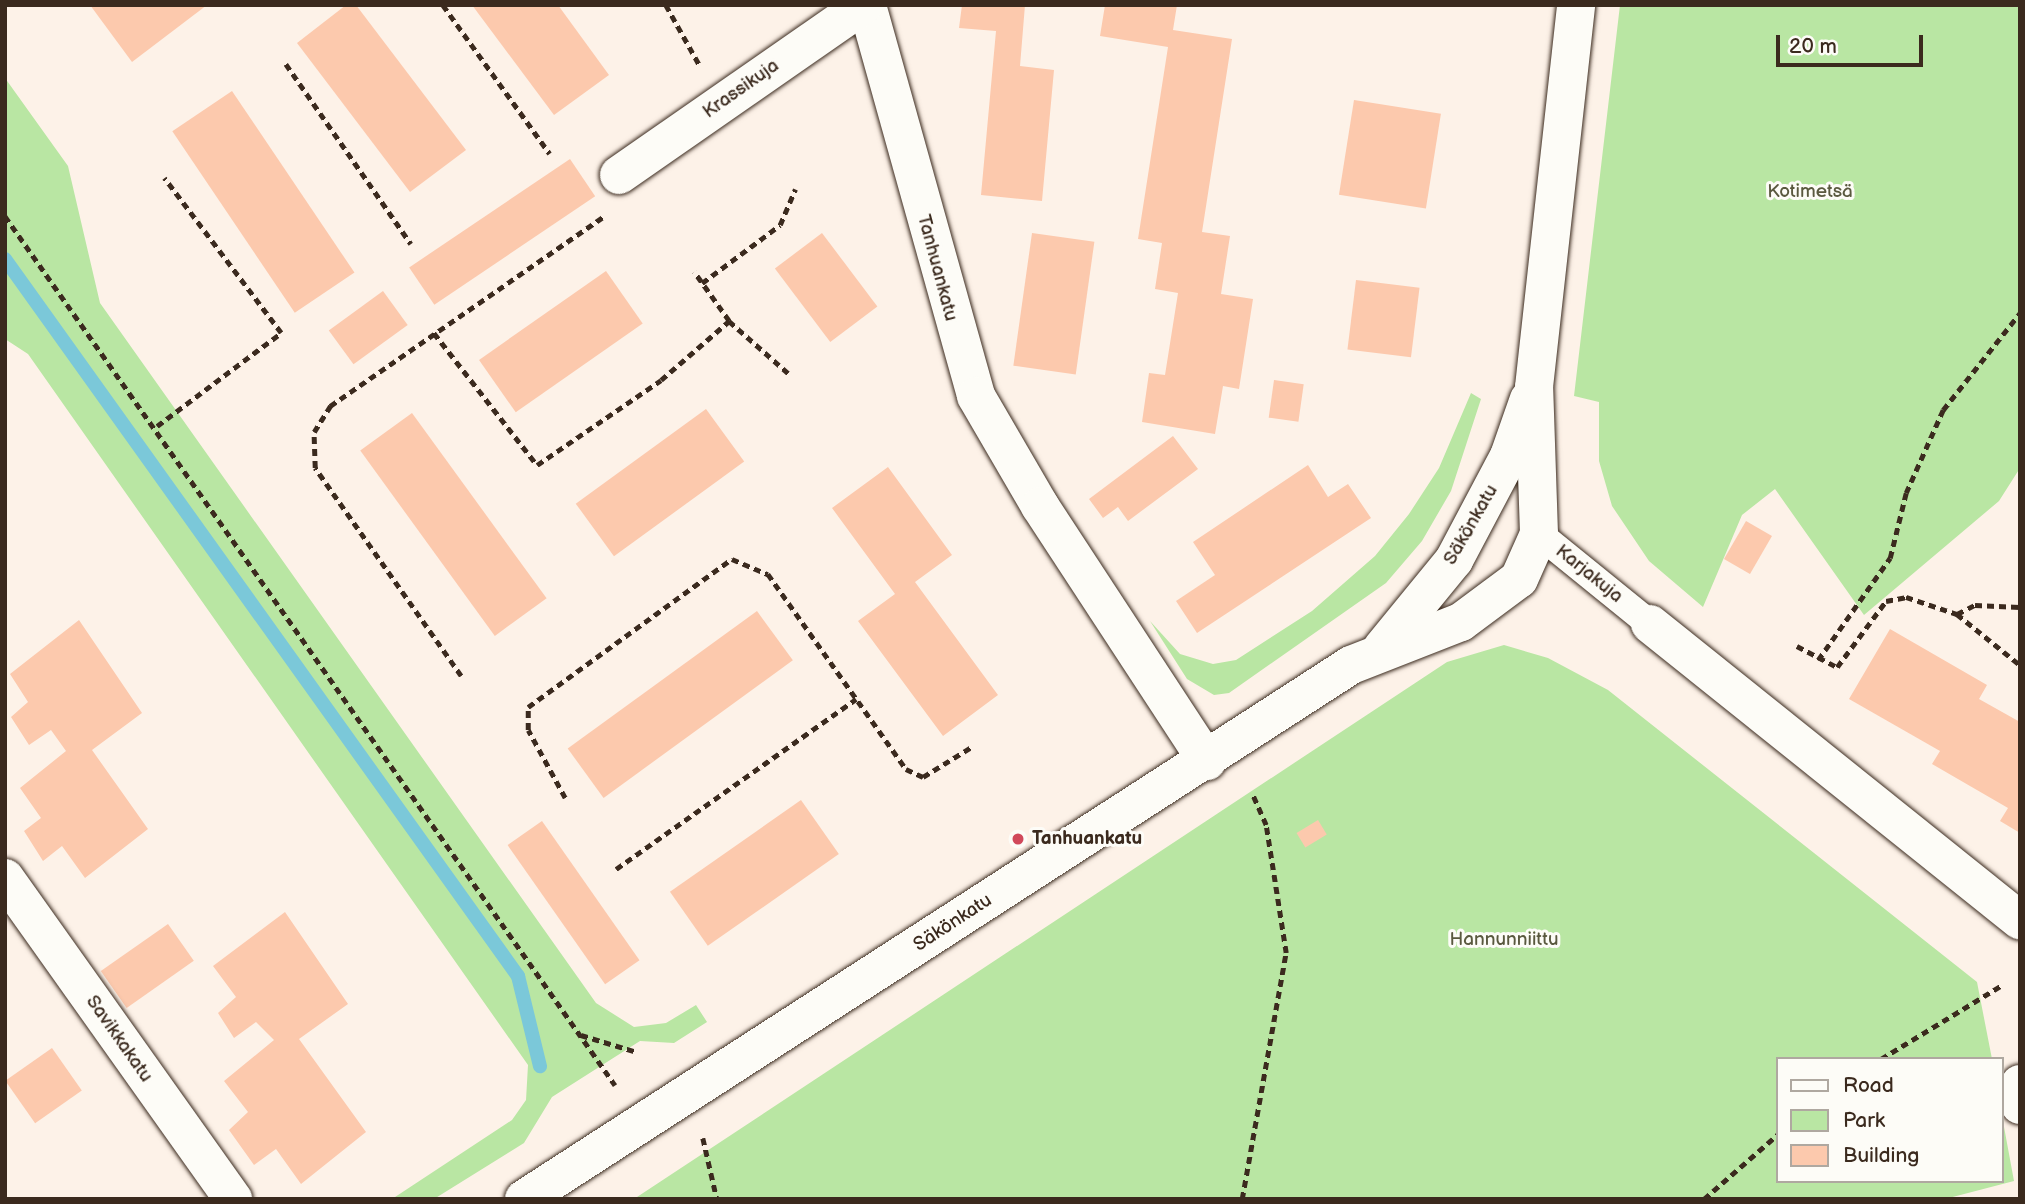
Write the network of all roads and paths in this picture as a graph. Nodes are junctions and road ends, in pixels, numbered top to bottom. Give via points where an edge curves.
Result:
1 (443, 5) edge
2 (666, 5) edge
3 (865, 5) edge
4 (1576, 5) edge
5 (286, 64) dead end
6 (701, 68) dead end
7 (550, 154) dead end
8 (619, 175) dead end
9 (164, 178) dead end
10 (795, 189) dead end
11 (609, 212) dead end
12 (5, 216) edge
13 (411, 244) dead end
14 (694, 272) dead end
15 (702, 284) junction
16 (2020, 313) edge
17 (729, 321) junction
18 (435, 333) junction
19 (788, 373) dead end
20 (1534, 387) junction
21 (157, 426) junction
22 (1539, 534) junction
23 (2020, 607) edge
24 (1957, 614) junction
25 (1650, 624) joint
26 (1797, 646) dead end
27 (1382, 648) junction
28 (1818, 660) junction
29 (2020, 665) edge
30 (461, 676) dead end
31 (856, 699) junction
32 (973, 746) dead end
33 (1206, 761) junction
34 (1252, 794) dead end
35 (565, 798) dead end
36 (615, 869) dead end
37 (5, 878) edge
38 (2020, 920) edge
39 (2003, 985) dead end
40 (580, 1034) junction
41 (637, 1052) dead end
42 (1884, 1057) edge
43 (2020, 1083) edge
44 (2020, 1105) edge
45 (642, 1124) junction
46 (701, 1129) dead end
47 (1776, 1136) edge
48 (233, 1199) edge
49 (524, 1199) edge
50 (717, 1199) edge
51 (1242, 1199) edge
52 (1704, 1199) edge

1 - 7 path
2 - 6 path
3 - 8 street, Krassikuja
3 - 33 street, Tanhuankatu via 976,396 1040,506
4 - 20 street, Karjakuja
5 - 13 path
9 - 21 path via 281,333
10 - 15 path via 780,225
11 - 18 path
12 - 21 path
14 - 15 path
15 - 17 path
16 - 28 path via 1943,410 1906,493 1890,558
17 - 18 path via 661,380 537,465
17 - 19 path
18 - 30 path via 330,406 318,419 311,449 325,485
20 - 22 street, Karjakuja
20 - 27 street, Säkönkatu via 1509,456 1461,548
21 - 40 path
22 - 25 lane, Karjakuja
22 - 27 street, Säkönkatu via 1520,579 1494,601 1461,622
23 - 24 path via 1975,605
24 - 28 path via 1906,597 1886,601 1837,667
24 - 29 path
25 - 38 street, Karjakuja
26 - 28 path
27 - 33 street, Säkönkatu
31 - 32 path via 906,769 923,777
31 - 35 path via 768,574 732,559 528,707 527,730
31 - 36 path
33 - 45 street, Säkönkatu
34 - 51 path via 1266,825 1286,953
37 - 48 street, Savikkakatu
39 - 42 path
40 - 41 path
40 - 45 path
43 - 44 street
45 - 49 street, Säkönkatu
46 - 50 path
47 - 52 path

